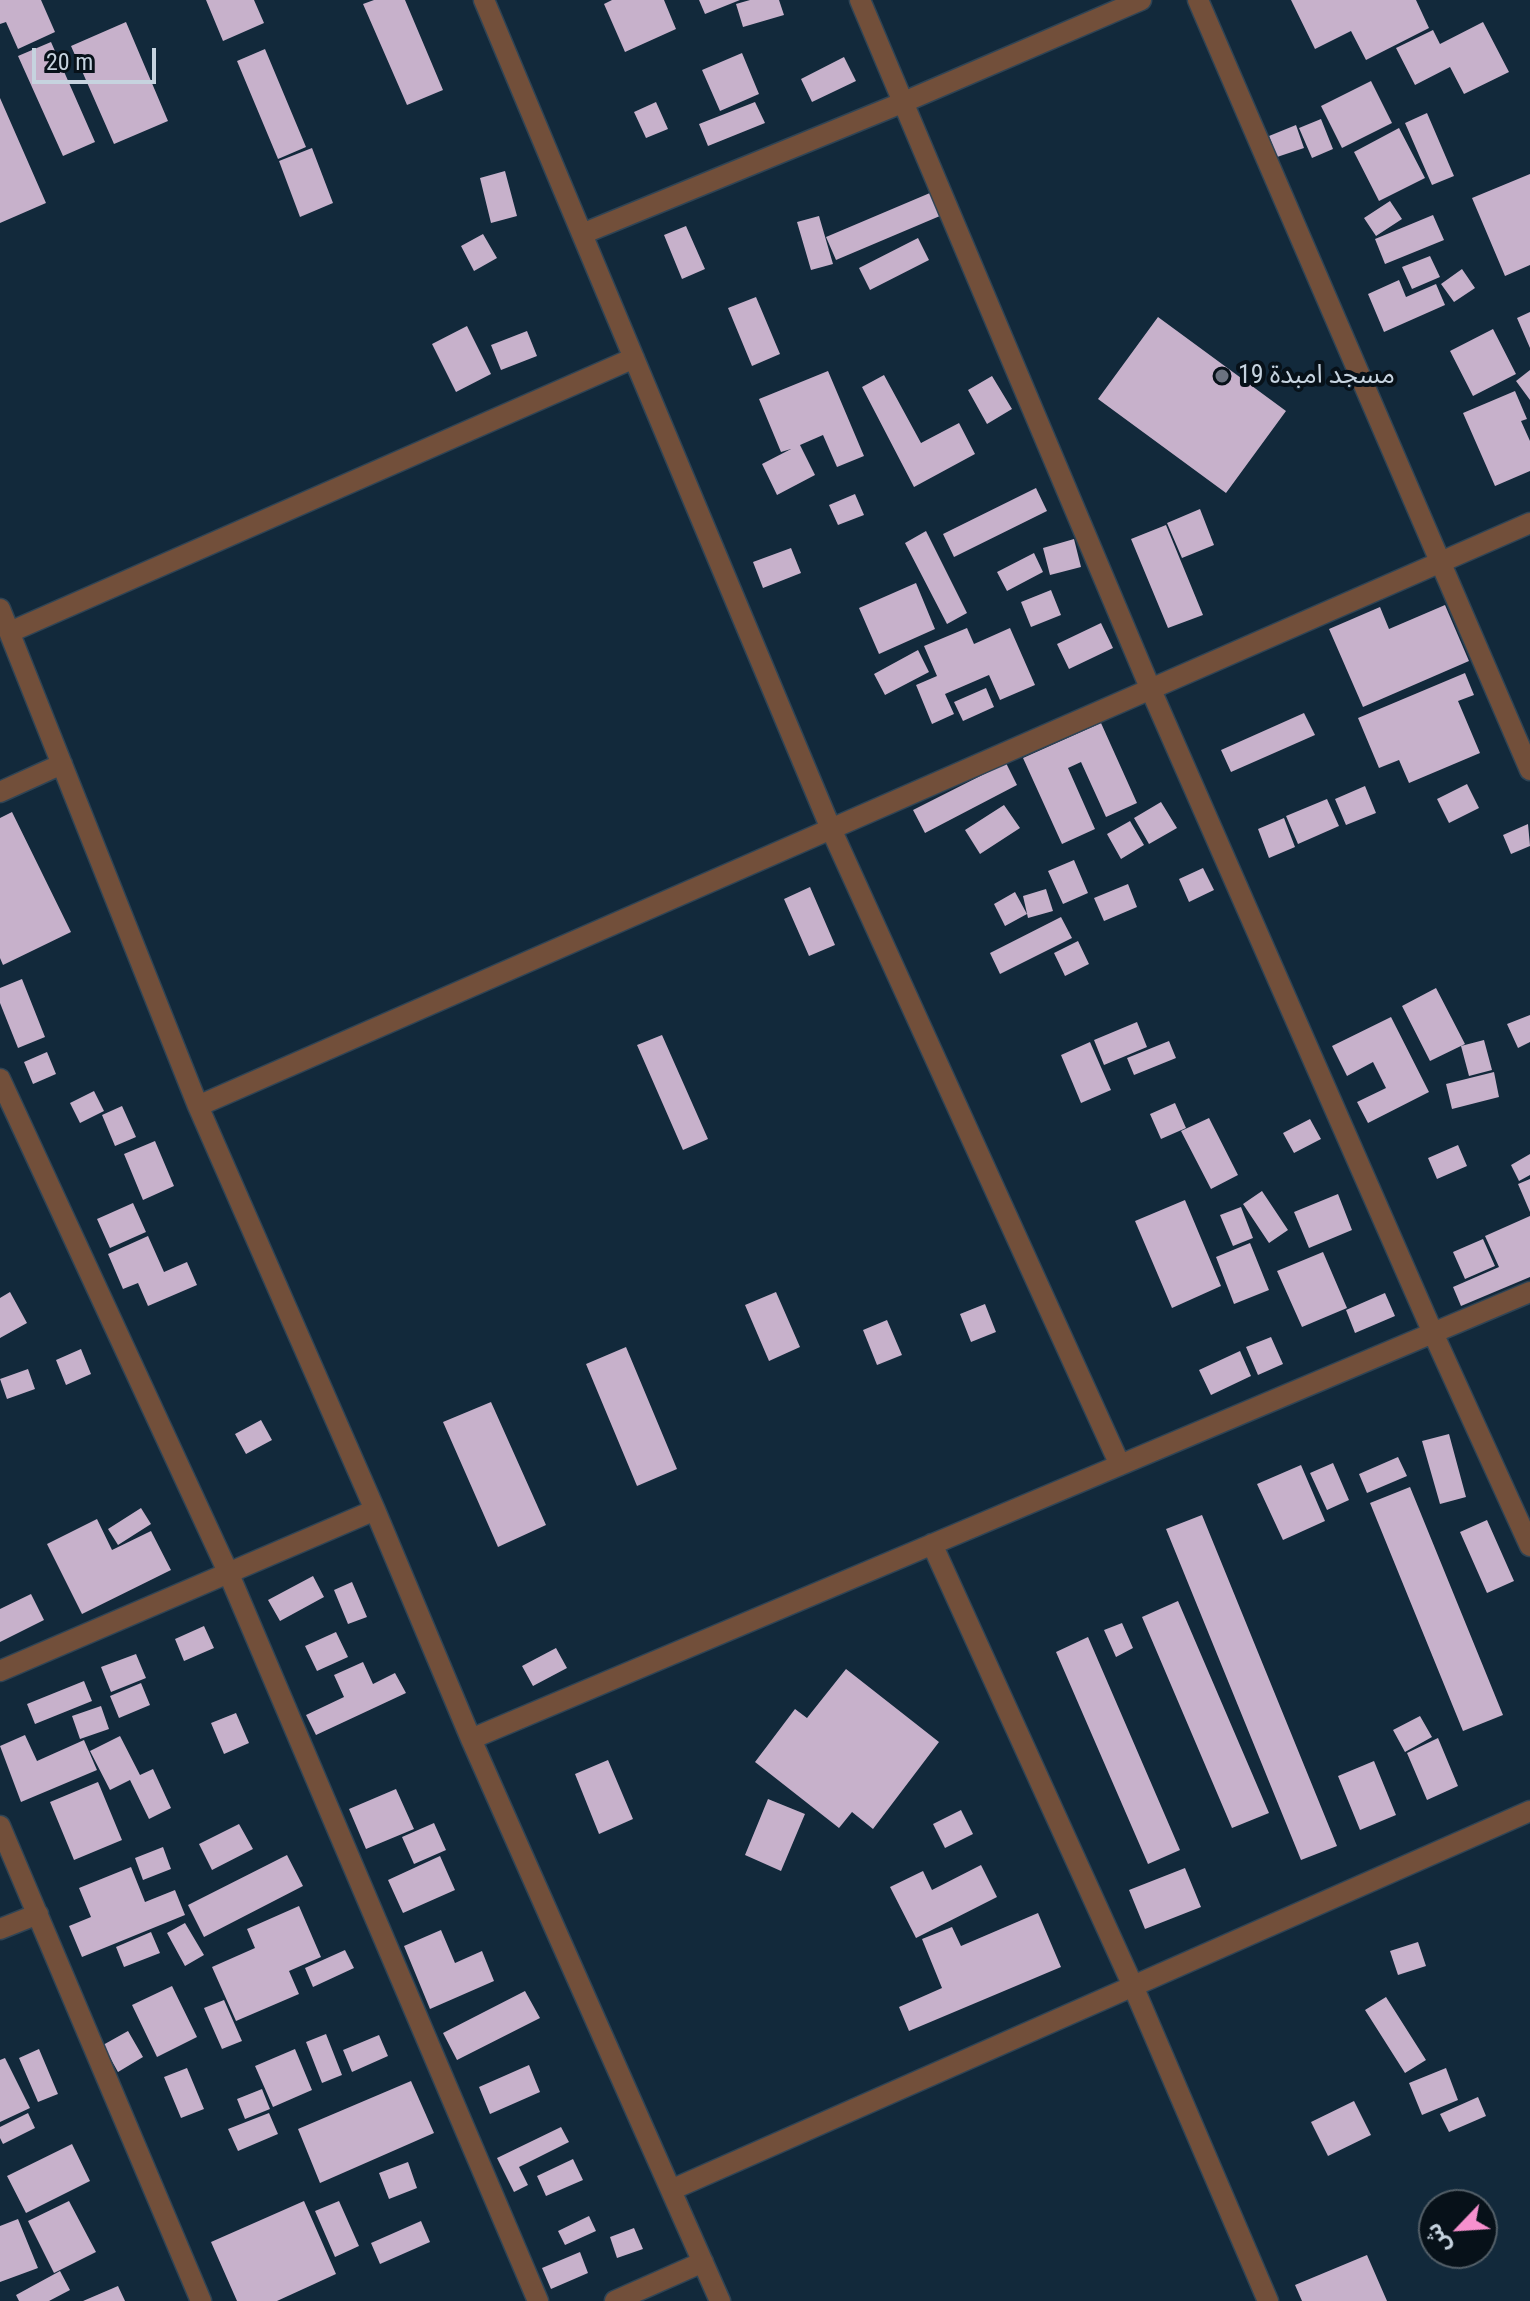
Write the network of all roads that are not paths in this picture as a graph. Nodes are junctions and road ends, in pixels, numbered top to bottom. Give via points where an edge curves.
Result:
1 (484, 0) edge
2 (860, 0) edge
3 (1141, 0) edge
4 (1198, 0) edge
5 (904, 102) junction
6 (582, 234) junction
7 (634, 358) junction
8 (1530, 523) edge
9 (1439, 563) junction
10 (0, 609) edge
11 (10, 632) junction
12 (1151, 690) junction
13 (62, 764) junction
14 (1530, 770) edge
15 (0, 792) edge
16 (831, 829) junction
17 (0, 1079) edge
18 (198, 1106) junction
19 (1530, 1292) edge
20 (1433, 1333) junction
21 (1120, 1465) junction
22 (375, 1510) junction
23 (932, 1544) junction
24 (1530, 1546) edge
25 (228, 1572) junction
26 (0, 1671) edge
27 (471, 1739) junction
28 (1530, 1811) edge
29 (0, 1826) edge
30 (38, 1914) junction
31 (0, 1929) edge
32 (1133, 1986) junction
33 (671, 2190) junction
34 (703, 2262) junction
35 (201, 2301) edge
36 (538, 2301) edge
37 (615, 2301) edge
38 (720, 2301) edge
39 (1268, 2301) edge

1 - 6 street
2 - 5 street
3 - 5 street
4 - 9 street
5 - 6 street
5 - 12 street
6 - 7 street
7 - 11 street
7 - 16 street
8 - 9 street
9 - 12 street
9 - 14 street
10 - 11 street
11 - 13 street
12 - 16 street
12 - 20 street
13 - 15 street
13 - 18 street
16 - 18 street
16 - 21 street
17 - 25 street
18 - 22 street
19 - 20 street
20 - 21 street
20 - 24 street
21 - 23 street
22 - 25 street
22 - 27 street
23 - 27 street
23 - 32 street
25 - 26 street
25 - 36 street
27 - 33 street
28 - 32 street
29 - 30 street
30 - 31 street
30 - 35 street
32 - 33 street
32 - 39 street
33 - 34 street
34 - 37 street
34 - 38 street

